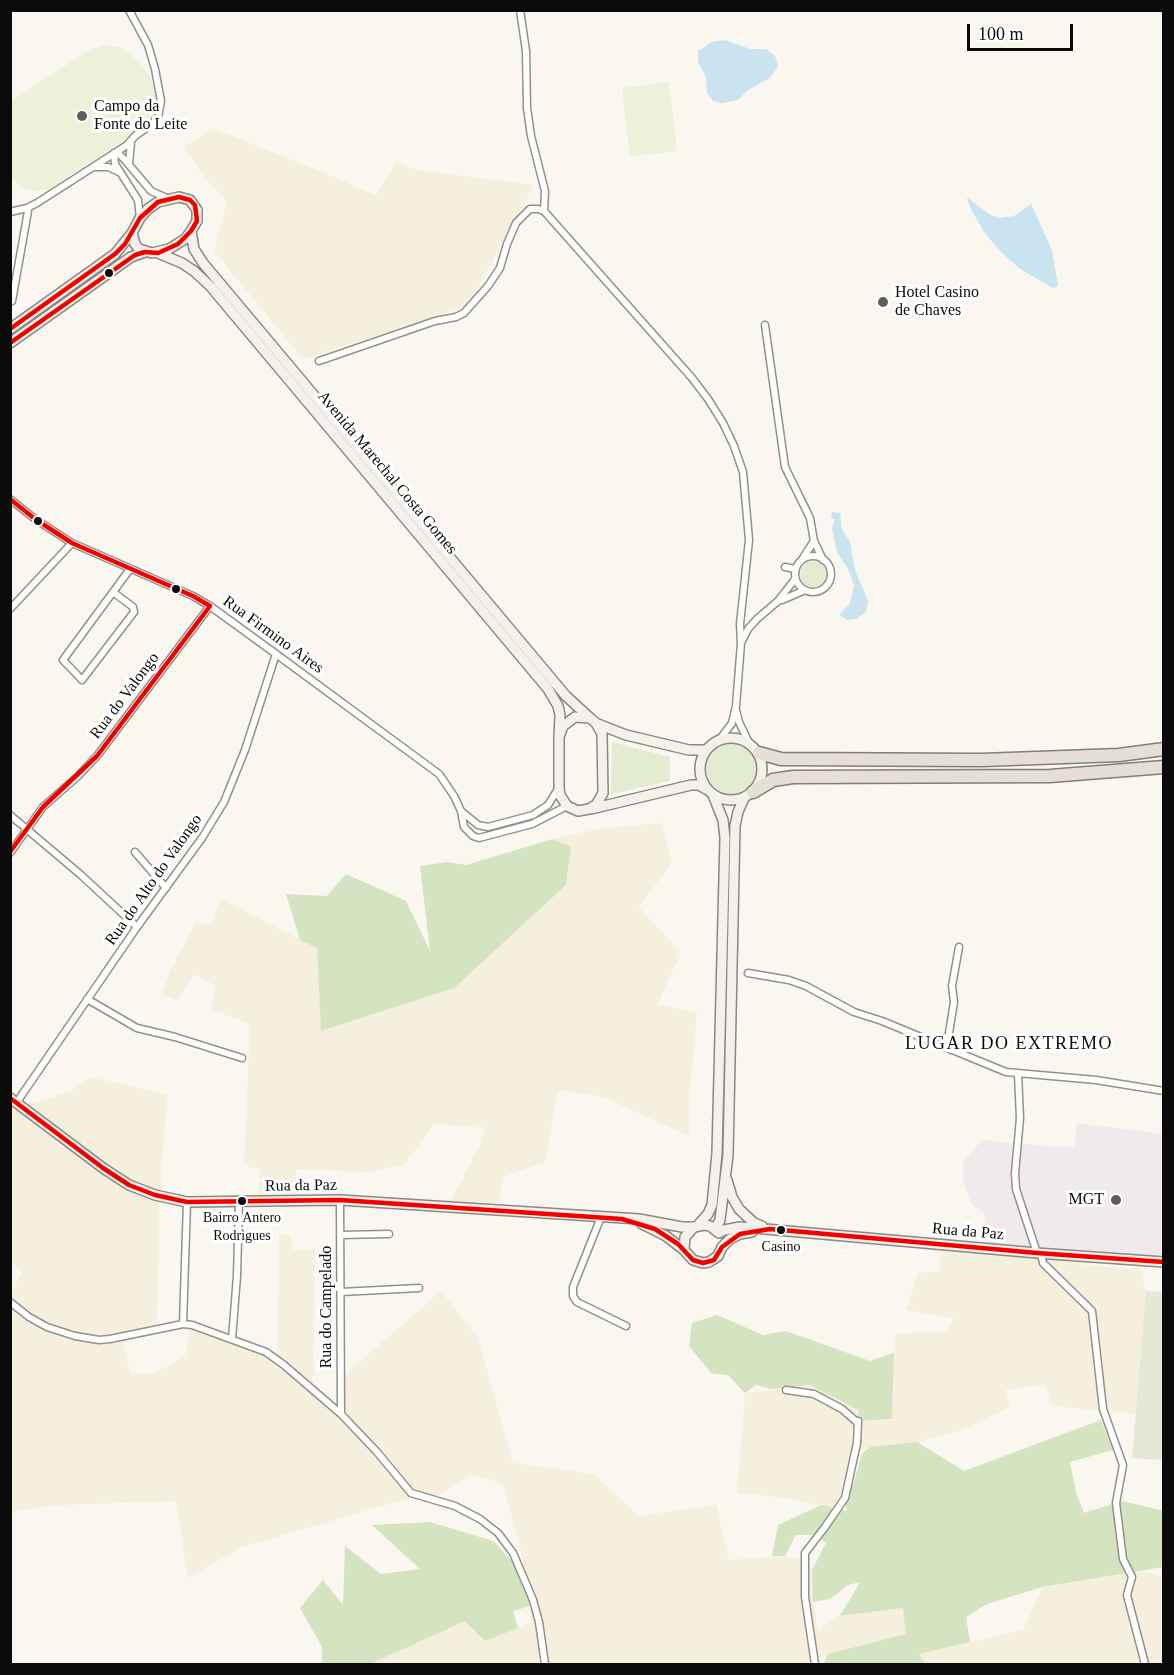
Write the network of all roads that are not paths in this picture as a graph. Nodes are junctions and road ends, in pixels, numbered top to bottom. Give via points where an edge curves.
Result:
1 (129, 10) edge
2 (520, 10) edge
3 (132, 141) junction
4 (114, 153) junction
5 (129, 165) junction
6 (93, 167) junction
7 (119, 172) junction
8 (169, 199) junction
9 (27, 208) junction
10 (544, 211) junction
11 (10, 212) edge
12 (140, 218) junction
13 (191, 231) junction
14 (132, 233) junction
15 (145, 252) junction
16 (159, 253) junction
17 (12, 301) dead end
18 (765, 325) dead end
19 (10, 329) edge
20 (10, 343) edge
21 (319, 361) dead end
22 (10, 499) edge
23 (814, 541) junction
24 (72, 543) junction
25 (802, 559) junction
26 (823, 560) junction
27 (785, 567) dead end
28 (130, 569) junction
29 (795, 570) junction
30 (795, 579) junction
31 (805, 590) junction
32 (113, 592) junction
33 (778, 601) junction
34 (210, 606) junction
35 (10, 609) edge
36 (741, 643) junction
37 (276, 654) junction
38 (736, 706) junction
39 (593, 721) junction
40 (559, 737) junction
41 (720, 739) junction
42 (749, 743) junction
43 (1164, 749) edge
44 (706, 750) junction
45 (759, 753) junction
46 (1164, 766) edge
47 (559, 787) junction
48 (710, 792) junction
49 (748, 795) junction
50 (567, 806) junction
51 (589, 809) junction
52 (460, 811) junction
53 (10, 815) edge
54 (26, 829) junction
55 (135, 852) dead end
56 (10, 853) edge
57 (166, 888) junction
58 (137, 927) junction
59 (959, 947) dead end
60 (748, 973) dead end
61 (87, 999) junction
62 (951, 1050) junction
63 (242, 1058) dead end
64 (1018, 1074) junction
65 (1164, 1091) edge
66 (14, 1100) edge
67 (726, 1168) junction
68 (340, 1200) junction
69 (187, 1202) junction
70 (239, 1202) junction
71 (602, 1218) junction
72 (622, 1219) junction
73 (696, 1226) junction
74 (770, 1229) junction
75 (717, 1231) junction
76 (388, 1234) dead end
77 (340, 1235) junction
78 (722, 1246) junction
79 (684, 1250) junction
80 (1039, 1253) junction
81 (1164, 1262) edge
82 (419, 1288) dead end
83 (340, 1292) junction
84 (10, 1302) edge
85 (183, 1324) junction
86 (626, 1326) dead end
87 (231, 1339) junction
88 (786, 1390) dead end
89 (341, 1414) junction
90 (545, 1665) edge
91 (815, 1665) edge
92 (1145, 1665) edge

1 - 3 street via 148,45 161,100 158,117
2 - 10 street via 526,51 527,108 544,191
3 - 4 street
3 - 5 street
4 - 5 street
4 - 6 street
4 - 7 street
5 - 8 street via 150,191
6 - 7 street
6 - 9 street
7 - 12 street via 135,193
8 - 12 main road via 158,202
8 - 13 main road via 186,198 195,205 198,216
9 - 11 street
9 - 17 street
10 - 21 street via 530,209 516,223 500,268 464,313
10 - 36 street via 692,378 730,438 743,472 749,540
12 - 14 main road
13 - 16 main road via 178,244
13 - 39 main road, Avenida Marechal Costa Gomes via 194,249 203,263 566,696
14 - 15 main road via 135,244
14 - 19 main road via 115,254
15 - 16 main road
15 - 20 main road via 131,257
16 - 40 main road, Avenida Marechal Costa Gomes via 182,263 211,287 548,689 560,715
18 - 23 street via 785,467 810,518
22 - 24 street, Rua Firmino Aires
23 - 25 street
23 - 26 street
24 - 28 street, Rua Firmino Aires
24 - 35 street
25 - 26 street via 812,556
25 - 29 street
26 - 31 street via 830,570 829,581 817,591
27 - 29 street
28 - 32 street
28 - 34 street, Rua Firmino Aires
29 - 30 street
30 - 31 street
30 - 33 street
31 - 33 street
32 - 32 street via 134,612 82,680 63,660
33 - 36 street via 748,629
34 - 37 street, Rua Firmino Aires
34 - 54 street, Rua do Valongo via 97,756 43,807
36 - 38 street
37 - 52 street, Rua Firmino Aires via 439,774
37 - 57 street, Rua do Alto do Valongo via 224,802
38 - 41 street via 732,723
38 - 42 street
39 - 40 main road via 575,717 563,726
39 - 44 main road via 610,730 659,743
39 - 51 main road via 602,734 603,793
40 - 47 main road, Avenida Marechal Costa Gomes
41 - 42 main road via 737,738
41 - 44 main road
42 - 45 main road
43 - 45 highway via 1119,755 982,760 781,759
44 - 48 main road via 700,772
45 - 49 main road via 762,777
46 - 49 highway via 1050,776 793,777 773,780
47 - 50 main road
47 - 52 street via 540,811 509,822 482,826
48 - 49 main road via 732,800
48 - 51 main road via 691,785
48 - 73 main road via 723,820 725,838 717,1153 712,1205
49 - 67 main road via 735,826
50 - 51 main road via 578,811
50 - 52 street, Rua Firmino Aires via 532,824 478,837 464,827
53 - 54 street
54 - 56 street, Rua do Valongo
54 - 58 street
55 - 57 street
57 - 58 street, Rua do Alto do Valongo
58 - 61 street, Rua do Alto do Valongo
59 - 62 street via 952,986 954,1002 948,1039
60 - 62 street via 807,986 854,1012
61 - 63 street via 137,1028
61 - 66 street, Rua do Alto do Valongo
62 - 64 street
64 - 65 street via 1096,1080
64 - 80 street via 1016,1190
66 - 69 main road, Rua da Paz via 129,1185
67 - 74 main road via 728,1188 739,1209 754,1223
67 - 75 main road
68 - 70 main road, Rua da Paz
68 - 71 main road, Rua da Paz
68 - 77 street, Rua do Campelado
69 - 70 main road, Rua da Paz
69 - 85 street
70 - 87 street
71 - 72 main road, Rua da Paz
71 - 86 street via 573,1287 573,1296 577,1302
72 - 73 main road
72 - 79 main road via 655,1229
73 - 75 main road via 710,1226
73 - 79 main road via 685,1237
74 - 75 main road via 740,1227
74 - 78 main road via 740,1234
74 - 80 main road, Rua da Paz
75 - 78 main road
76 - 77 street
77 - 83 street, Rua do Campelado
78 - 79 main road via 718,1256 703,1263 693,1260
80 - 81 main road, Rua da Paz
80 - 92 street via 1043,1263 1092,1311 1103,1409 1122,1465 1116,1503 1123,1559 1131,1577 1127,1595
82 - 83 street
83 - 89 street, Rua do Campelado
84 - 85 street via 47,1328 99,1340
85 - 87 street
87 - 89 street via 266,1352
88 - 91 street via 814,1394 858,1422 845,1498 805,1552 805,1597
89 - 90 street via 411,1493 455,1506 498,1533 513,1553 533,1600

